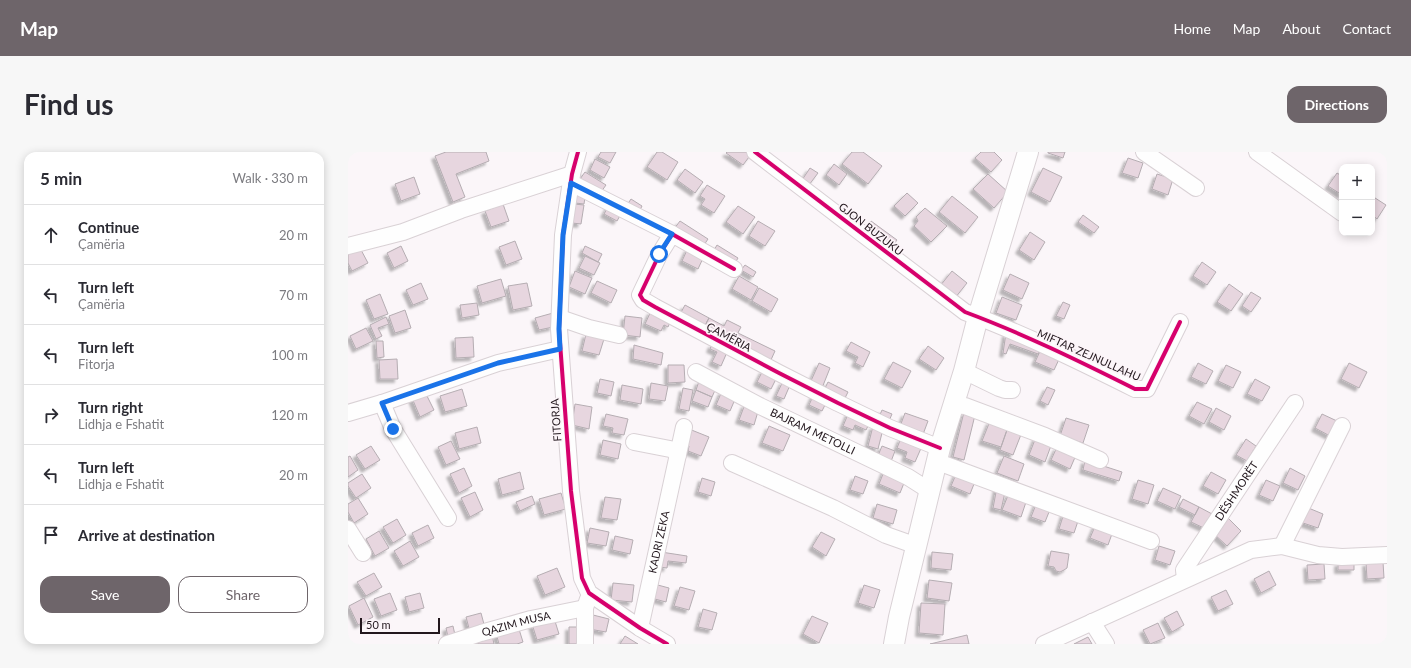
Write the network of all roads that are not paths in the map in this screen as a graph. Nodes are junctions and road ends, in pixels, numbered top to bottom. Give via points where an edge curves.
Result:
1 (578, 152) edge
2 (755, 152) edge
3 (1028, 152) edge
4 (1144, 152) edge
5 (1257, 152) edge
6 (571, 179) junction
7 (1196, 188) dead end
8 (1339, 211) edge
9 (672, 234) junction
10 (348, 246) edge
11 (734, 269) dead end
12 (978, 317) junction
13 (560, 318) junction
14 (1180, 322) dead end
15 (619, 335) dead end
16 (560, 349) junction
17 (964, 371) junction
18 (696, 372) dead end
19 (1012, 390) dead end
20 (382, 403) junction
21 (1295, 403) dead end
22 (953, 405) junction
23 (348, 413) edge
24 (1342, 426) dead end
25 (684, 427) dead end
26 (634, 442) dead end
27 (678, 455) junction
28 (939, 455) junction
29 (1100, 460) dead end
30 (732, 463) dead end
31 (930, 491) junction
32 (448, 518) dead end
33 (348, 529) edge
34 (1151, 541) dead end
35 (917, 546) junction
36 (1282, 546) junction
37 (363, 553) dead end
38 (1387, 554) edge
39 (1185, 579) junction
40 (587, 600) junction
41 (1092, 622) junction
42 (640, 628) junction
43 (448, 644) edge
44 (585, 644) edge
45 (667, 644) edge
46 (894, 644) edge
47 (1044, 644) edge
48 (1106, 644) edge

1 - 6 street, FITORJA
2 - 12 street, GJON BUZUKU via 965,312
3 - 12 main road
4 - 7 street
5 - 8 street
6 - 9 street
6 - 10 street via 461,210 403,232
6 - 13 street, FITORJA via 563,235
9 - 11 street
9 - 28 street, ÇAMËRIA via 659,254 640,296 643,300
12 - 14 street, MIFTAR ZEJNULLAHU via 1053,348 1135,389 1147,389
12 - 17 main road
13 - 15 street
13 - 16 street, FITORJA
16 - 20 street via 498,363
16 - 40 street, FITORJA via 571,491
17 - 19 street via 999,388
17 - 22 main road
18 - 31 street, BAJRAM METOLLI via 760,406 908,477
20 - 23 street
20 - 32 street via 393,429
21 - 39 street, DËSHMORËT via 1184,570
22 - 28 main road
22 - 29 street via 965,406
24 - 36 street
25 - 27 street, KADRI ZEKA
26 - 27 street via 670,449
27 - 42 street, KADRI ZEKA
28 - 31 main road
28 - 34 street
30 - 35 street via 896,540
31 - 35 main road
33 - 37 street
35 - 46 main road
36 - 38 street via 1318,555 1342,557
36 - 39 street via 1251,550
39 - 41 street
40 - 42 street
40 - 43 street, QAZIM MUSA
40 - 44 street
41 - 47 street
41 - 48 street
42 - 45 street

